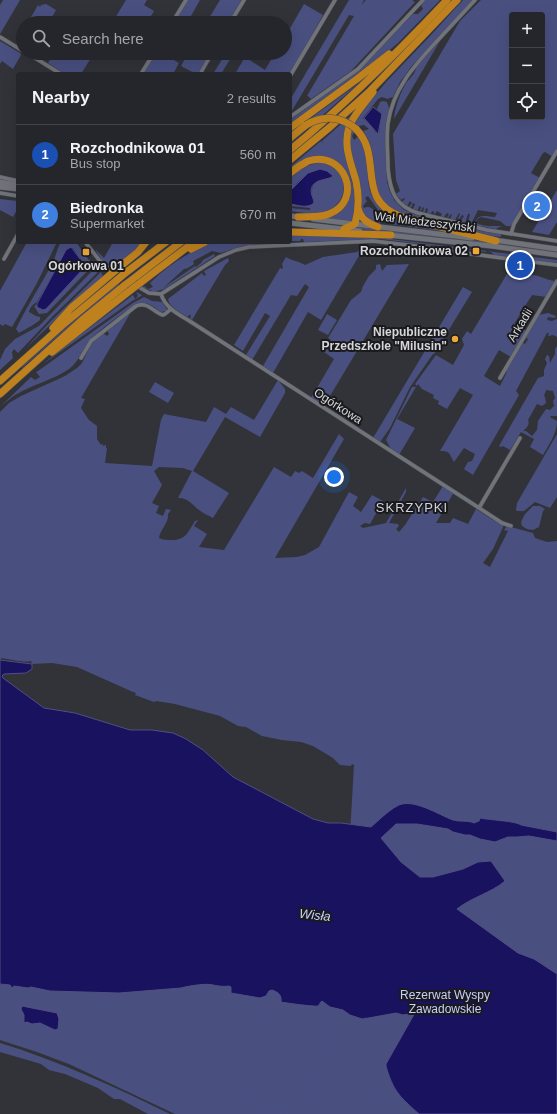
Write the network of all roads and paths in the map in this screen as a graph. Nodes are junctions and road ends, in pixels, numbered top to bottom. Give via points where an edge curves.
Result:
1 (186, 0) edge
2 (244, 0) edge
3 (335, 0) edge
4 (423, 0) edge
5 (447, 0) edge
6 (457, 0) edge
7 (475, 0) edge
8 (176, 16) edge
9 (234, 16) edge
10 (0, 37) edge
11 (411, 38) junction
12 (16, 47) edge
13 (38, 60) edge
14 (150, 60) edge
15 (208, 60) edge
16 (58, 72) edge
17 (142, 72) edge
18 (201, 72) edge
19 (292, 73) edge
20 (388, 73) junction
21 (292, 116) edge
22 (292, 127) edge
23 (292, 136) edge
24 (292, 148) edge
25 (557, 151) edge
26 (292, 158) edge
27 (292, 172) edge
28 (0, 177) edge
29 (16, 181) edge
30 (0, 182) edge
31 (16, 185) edge
32 (0, 187) edge
33 (16, 189) edge
34 (0, 193) edge
35 (16, 196) edge
36 (358, 208) junction
37 (292, 216) edge
38 (298, 217) junction
39 (292, 223) edge
40 (355, 224) junction
41 (378, 227) junction
42 (344, 229) junction
43 (292, 232) edge
44 (511, 234) junction
45 (390, 235) junction
46 (16, 237) edge
47 (496, 241) junction
48 (557, 241) edge
49 (87, 244) edge
50 (144, 244) edge
51 (163, 244) edge
52 (178, 244) edge
53 (191, 244) edge
54 (201, 244) edge
55 (557, 249) edge
56 (557, 255) edge
57 (4, 258) dead end
58 (165, 264) junction
59 (557, 265) edge
60 (557, 281) edge
61 (161, 294) junction
62 (171, 309) junction
63 (41, 344) junction
64 (81, 358) dead end
65 (25, 371) junction
66 (500, 378) dead end
67 (0, 381) edge
68 (0, 394) edge
69 (520, 438) dead end
70 (479, 508) junction
71 (511, 526) dead end

1 - 8 street
2 - 9 street
3 - 19 street
4 - 21 street via 358,69
5 - 11 highway
6 - 20 highway
7 - 44 street via 414,65 398,90 387,129 390,187 399,202 411,211
10 - 12 street
11 - 22 highway
11 - 24 highway via 359,89
13 - 16 street
14 - 17 street
15 - 18 street
20 - 26 highway
20 - 36 highway via 354,118 347,135
23 - 47 highway, bridge via 318,119 333,118 346,122 364,139 368,150 373,191 388,210 402,217
25 - 44 street via 514,224
27 - 38 highway via 306,162 323,160 339,168 347,182 346,198 337,210 326,215
28 - 29 street
30 - 31 main road
32 - 33 main road
34 - 35 street
36 - 40 highway
36 - 41 highway via 364,220
37 - 38 main road, Wał Miedzeszyński
38 - 40 main road, Wał Miedzeszyński
39 - 42 main road, Wał Miedzeszyński
40 - 41 main road, Wał Miedzeszyński
40 - 42 highway
41 - 47 main road, Wał Miedzeszyński
42 - 45 main road, Wał Miedzeszyński
43 - 45 highway
44 - 48 street
45 - 56 main road, Wał Miedzeszyński
46 - 57 street
47 - 55 main road, Wał Miedzeszyński
49 - 61 street via 110,269 146,292
50 - 63 highway, bridge via 71,308
51 - 63 highway, bridge
52 - 65 highway, bridge via 82,320
53 - 58 highway
54 - 58 highway
58 - 65 highway, bridge
59 - 61 street, Wał Miedzeszyński via 379,241 257,247 236,250 219,257
60 - 66 street, Arkadii
61 - 62 street, Ogórkowa
62 - 64 street via 163,315 147,305 136,306 91,341
62 - 70 street, Ogórkowa
63 - 67 highway
65 - 68 highway
69 - 70 street
70 - 71 street, Ogórkowa

